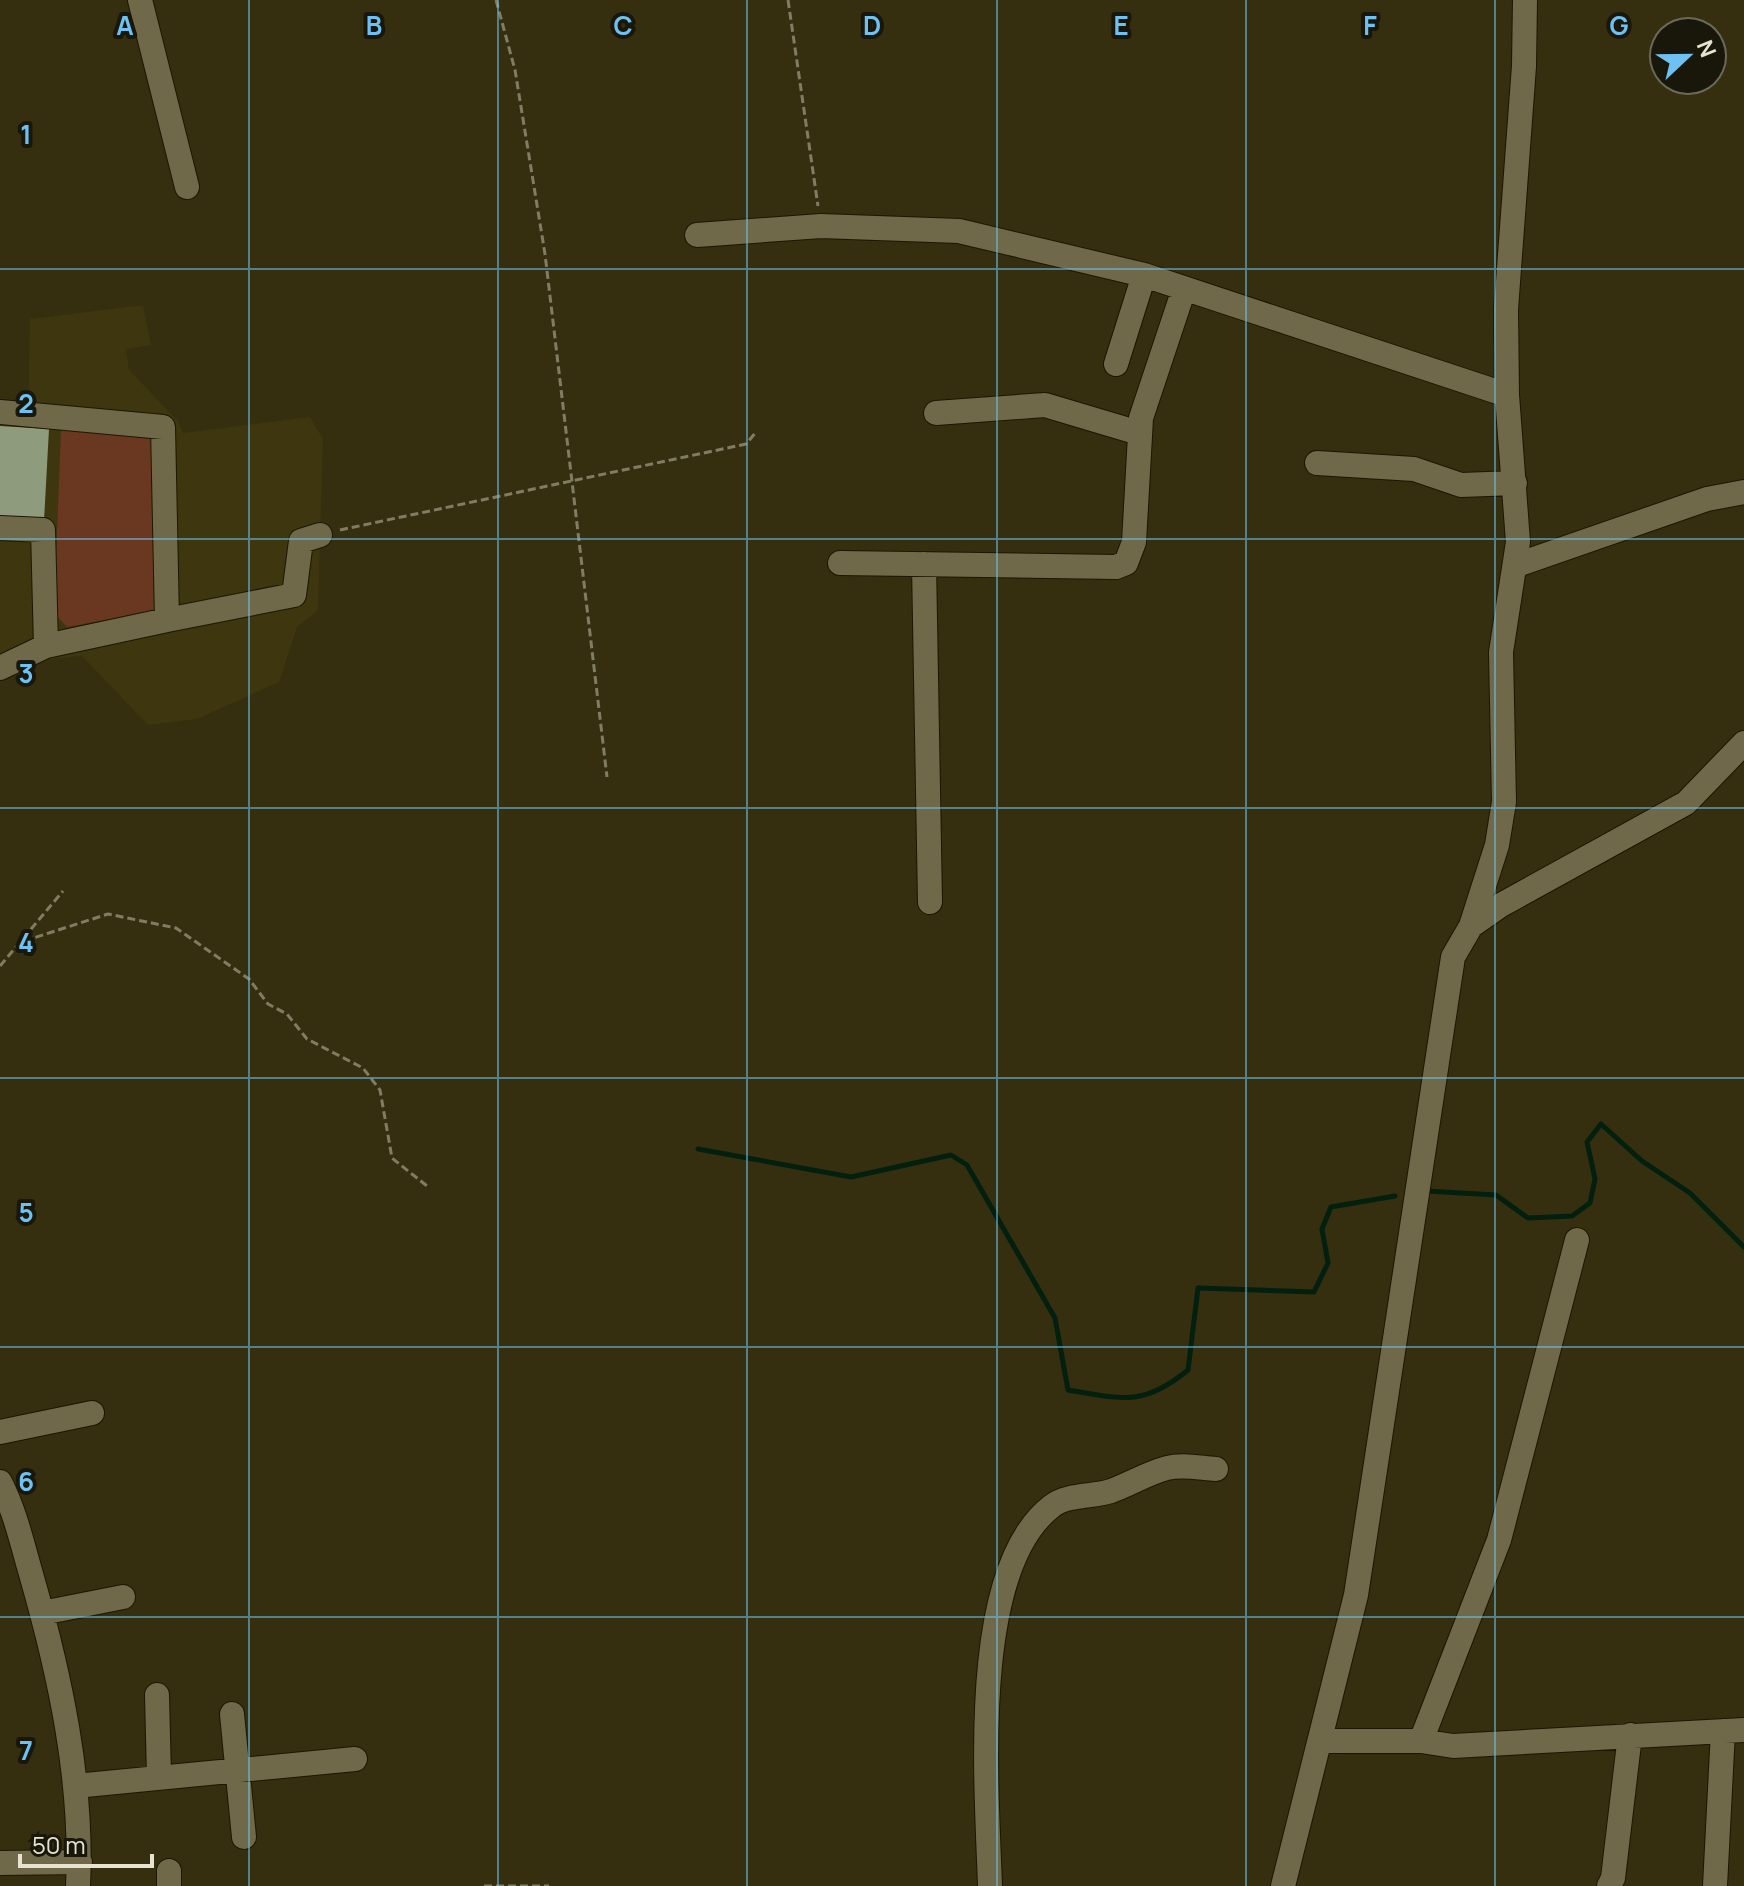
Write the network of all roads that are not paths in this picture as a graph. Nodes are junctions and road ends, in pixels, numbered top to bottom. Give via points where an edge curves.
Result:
1 (140, 0) edge
2 (1525, 0) edge
3 (187, 187) dead end
4 (697, 235) dead end
5 (1144, 275) junction
6 (1184, 289) junction
7 (1116, 364) dead end
8 (1507, 395) junction
9 (0, 412) edge
10 (936, 413) dead end
11 (1139, 433) junction
12 (1317, 463) dead end
13 (1515, 483) junction
14 (1744, 492) edge
15 (0, 528) edge
16 (320, 535) road end
17 (840, 563) dead end
18 (924, 564) junction
19 (1517, 565) junction
20 (167, 620) junction
21 (46, 646) junction
22 (0, 668) edge
23 (1744, 743) edge
24 (930, 902) dead end
25 (1471, 926) junction
26 (1577, 1240) dead end
27 (92, 1413) dead end
28 (0, 1432) edge
29 (1216, 1469) dead end
30 (0, 1482) edge
31 (123, 1597) dead end
32 (42, 1613) junction
33 (157, 1695) dead end
34 (232, 1714) dead end
35 (1733, 1730) edge
36 (1630, 1735) junction
37 (1321, 1741) junction
38 (1421, 1741) junction
39 (355, 1759) dead end
40 (236, 1770) junction
41 (159, 1777) junction
42 (75, 1786) junction
43 (244, 1837) dead end
44 (0, 1863) edge
45 (79, 1874) edge
46 (990, 1886) edge
47 (1283, 1886) edge
48 (1609, 1886) edge
49 (1715, 1886) edge

1 - 3 street
2 - 8 street via 1506,309
4 - 5 street via 821,226 959,231
5 - 6 street
5 - 7 street
6 - 8 street
6 - 11 street
8 - 13 street
9 - 20 street via 163,427
10 - 11 street via 1045,405
11 - 18 street via 1134,542 1126,563
12 - 13 street via 1414,469 1461,485
13 - 19 street
14 - 19 street via 1707,499
15 - 21 street via 43,530
16 - 20 street via 301,541 294,595
17 - 18 street
18 - 24 street
19 - 25 street via 1500,672 1504,802 1497,845
20 - 21 street
21 - 22 street
23 - 25 street via 1677,809
25 - 37 street via 1453,957 1356,1595
26 - 38 street via 1499,1540
27 - 28 street
29 - 46 street via 1170,1467 1106,1493 1061,1501 1019,1547 997,1614 990,1673
30 - 32 street
31 - 32 street
32 - 42 street via 60,1683
33 - 41 street
34 - 40 street
35 - 36 street
35 - 49 street
36 - 38 street via 1453,1746
36 - 48 street
37 - 38 street
37 - 47 street
39 - 40 street
40 - 41 street
40 - 43 street
41 - 42 street
42 - 45 street
44 - 45 street

